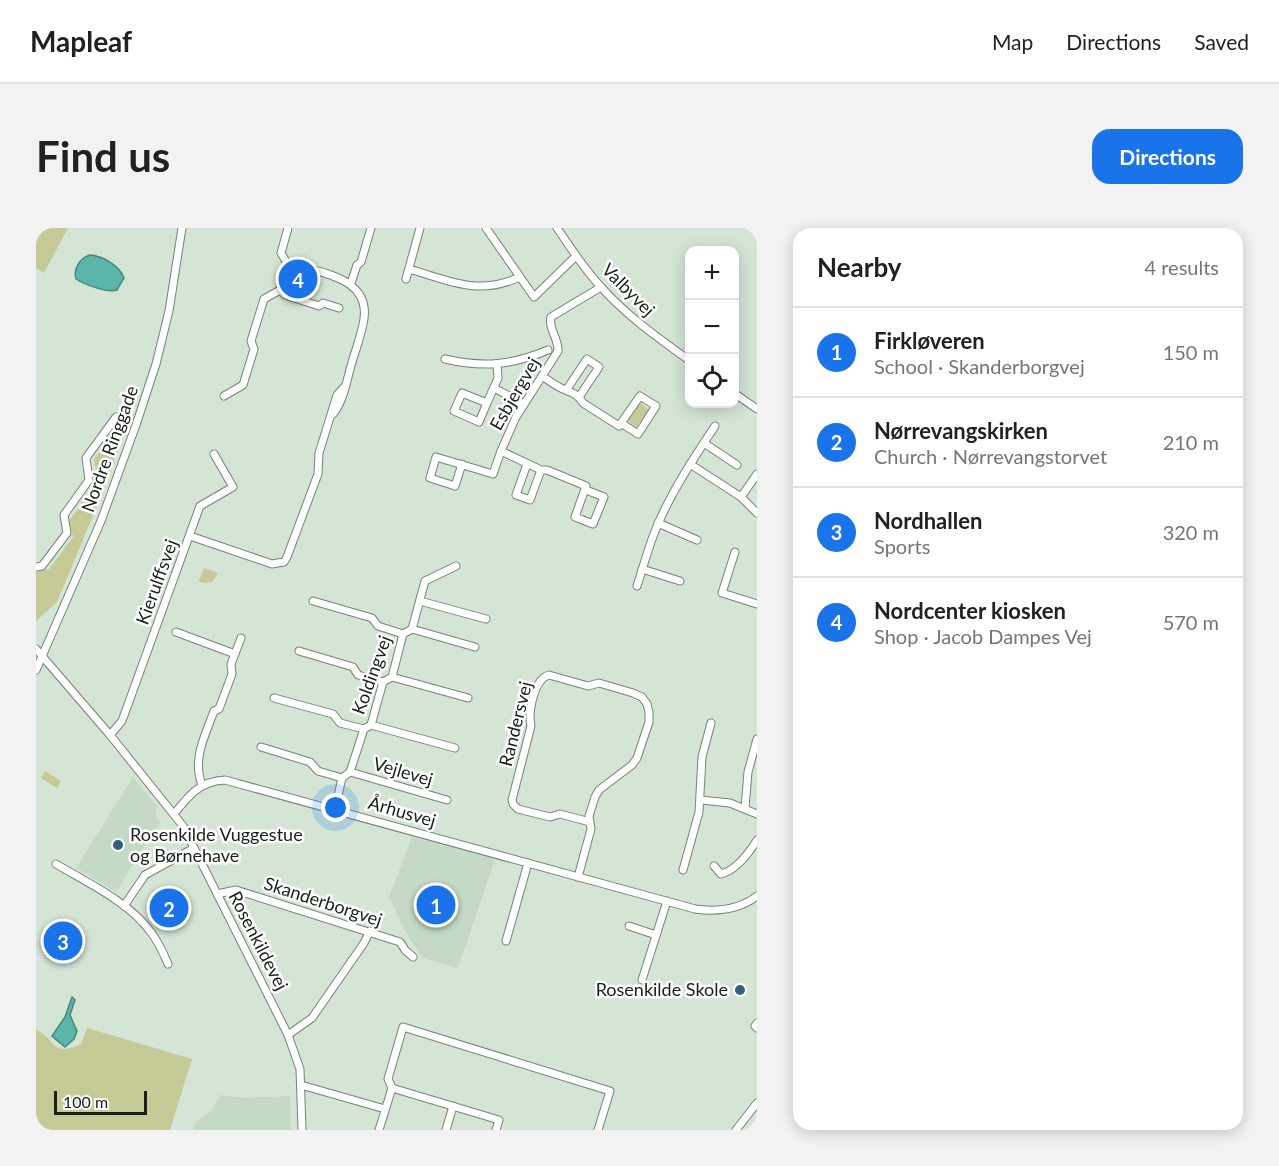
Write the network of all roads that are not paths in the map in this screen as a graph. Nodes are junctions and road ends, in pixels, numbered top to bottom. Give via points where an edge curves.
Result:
1 (182, 228) edge
2 (288, 228) edge
3 (371, 228) edge
4 (420, 228) edge
5 (486, 228) edge
6 (557, 228) edge
7 (576, 256) junction
8 (287, 263) junction
9 (409, 269) junction
10 (520, 277) junction
11 (406, 279) dead end
12 (351, 284) junction
13 (601, 287) junction
14 (280, 290) junction
15 (339, 308) dead end
16 (548, 350) dead end
17 (685, 357) edge
18 (445, 359) dead end
19 (497, 365) junction
20 (542, 376) junction
21 (494, 388) junction
22 (567, 389) junction
23 (224, 396) dead end
24 (739, 396) edge
25 (579, 397) junction
26 (487, 404) junction
27 (524, 404) junction
28 (757, 409) edge
29 (116, 417) dead end
30 (621, 423) junction
31 (715, 426) dead end
32 (704, 443) junction
33 (501, 451) junction
34 (214, 454) dead end
35 (462, 464) junction
36 (527, 464) junction
37 (690, 464) junction
38 (737, 465) dead end
39 (541, 470) junction
40 (757, 474) edge
41 (586, 490) junction
42 (741, 497) junction
43 (757, 513) edge
44 (658, 523) junction
45 (190, 536) junction
46 (697, 540) dead end
47 (735, 552) dead end
48 (456, 566) dead end
49 (36, 567) edge
50 (642, 569) junction
51 (680, 580) dead end
52 (638, 586) dead end
53 (420, 601) junction
54 (313, 602) dead end
55 (757, 604) edge
56 (486, 619) dead end
57 (412, 629) junction
58 (177, 632) dead end
59 (404, 634) junction
60 (241, 638) dead end
61 (475, 647) dead end
62 (36, 649) edge
63 (299, 651) dead end
64 (235, 654) junction
65 (43, 657) junction
66 (36, 670) edge
67 (392, 677) junction
68 (383, 682) junction
69 (274, 698) dead end
70 (468, 698) dead end
71 (711, 723) dead end
72 (371, 725) junction
73 (364, 729) junction
74 (110, 735) junction
75 (757, 739) edge
76 (261, 747) dead end
77 (455, 748) dead end
78 (350, 772) junction
79 (342, 778) junction
80 (202, 785) junction
81 (447, 800) dead end
82 (700, 800) junction
83 (745, 808) junction
84 (335, 809) junction
85 (174, 814) junction
86 (757, 814) edge
87 (590, 822) junction
88 (757, 840) edge
89 (194, 848) junction
90 (528, 863) junction
91 (56, 864) dead end
92 (714, 866) dead end
93 (683, 870) dead end
94 (579, 877) junction
95 (217, 894) junction
96 (757, 896) edge
97 (667, 901) junction
98 (124, 906) junction
99 (629, 926) dead end
100 (370, 931) junction
101 (656, 935) junction
102 (506, 941) dead end
103 (413, 957) dead end
104 (168, 964) dead end
105 (642, 980) dead end
106 (757, 1023) edge
107 (757, 1028) edge
108 (288, 1035) junction
109 (301, 1085) junction
110 (392, 1088) junction
111 (757, 1102) edge
112 (453, 1106) junction
113 (385, 1109) junction
114 (302, 1130) edge
115 (379, 1130) edge
116 (446, 1130) edge
117 (496, 1130) edge
118 (598, 1130) edge
119 (736, 1130) edge

1 - 65 street, Nordre Ringgade via 170,311 156,364 101,521
2 - 8 street via 281,253
3 - 12 street
4 - 9 street
5 - 10 street
6 - 7 street, Valbyvej
7 - 10 street via 534,297
7 - 13 street, Valbyvej
8 - 12 street
8 - 14 street
9 - 10 street via 476,287 504,284
9 - 11 street
12 - 45 street via 360,296 364,313 345,386 337,395 319,453 315,482 288,557 278,564
13 - 17 street, Valbyvej via 637,322
13 - 20 street, Esbjergvej via 552,315 549,322 558,348
14 - 15 street via 285,296
14 - 23 street via 264,300 243,385
16 - 19 street
18 - 19 street
19 - 21 street
20 - 22 street
20 - 27 street, Esbjergvej
21 - 26 street
21 - 27 street
22 - 25 street
22 - 25 street via 587,359 599,367
24 - 28 street
25 - 30 street via 619,426
26 - 26 street via 479,422 454,411 462,393
27 - 33 street, Esbjergvej
29 - 49 street via 86,458 89,480 64,514 66,533 42,566
30 - 30 street via 640,396 656,406 638,434
31 - 32 street
32 - 37 street
32 - 38 street
33 - 35 street, Esbjergvej via 493,474
33 - 36 street
34 - 45 street, Kierulffsvej via 233,487 200,506
35 - 35 street via 436,457 430,478 455,486
36 - 39 street
36 - 39 street via 516,495 530,500
37 - 42 street
37 - 44 street
39 - 41 street via 586,486
40 - 42 street
41 - 41 street via 575,517 593,524 604,497
42 - 43 street
44 - 46 street
44 - 50 street
45 - 74 street, Kierulffsvej via 123,721
47 - 55 street via 722,593
48 - 53 street, Koldingvej via 425,581
50 - 51 street
50 - 52 street
53 - 56 street
53 - 57 street, Koldingvej
54 - 59 street via 372,618 378,626
57 - 59 street, Koldingvej
57 - 61 street
58 - 64 street
59 - 67 street, Koldingvej
60 - 64 street
62 - 65 street, Rosenkildevej
63 - 68 street via 353,667 358,675
64 - 80 street via 232,674 198,754
65 - 66 street, Nordre Ringgade
65 - 74 street, Rosenkildevej
67 - 68 street, Koldingvej
67 - 70 street
68 - 72 street, Koldingvej
69 - 73 street via 333,714 340,723
71 - 82 street via 702,757
72 - 73 street, Koldingvej
72 - 77 street
73 - 78 street, Koldingvej
74 - 85 street, Rosenkildevej
75 - 83 street via 748,772
76 - 79 street via 310,762 318,771
78 - 79 street
78 - 81 street, Vejlevej
79 - 84 street
80 - 84 street, Århusvej via 213,781 240,783
80 - 85 street
82 - 83 street
82 - 93 street
83 - 86 street
84 - 90 street, Århusvej
85 - 89 street, Rosenkildevej
87 - 87 street, Randersvej via 599,790 637,758 649,722 647,704 633,693 599,683 588,686 543,676 529,716 531,729 513,804 518,809 550,817 560,814
87 - 94 street, Randersvej
88 - 92 street via 728,872 721,874
89 - 95 street, Rosenkildevej
89 - 98 street via 145,875
90 - 94 street, Århusvej
90 - 102 street
91 - 98 street
94 - 97 street, Århusvej
95 - 100 street, Skanderborgvej via 236,890
95 - 108 street, Rosenkildevej
96 - 97 street, Århusvej via 723,910 695,909
97 - 101 street
98 - 104 street via 151,931
99 - 101 street
100 - 103 street, Skanderborgvej via 400,942
100 - 108 street via 312,1018
101 - 105 street
106 - 107 street
108 - 109 street, Rosenkildevej via 298,1059
109 - 113 street
109 - 114 street, Rosenkildevej
110 - 112 street
110 - 113 street
110 - 118 street via 388,1079 403,1027 610,1091
111 - 119 street
112 - 116 street
112 - 117 street via 499,1120
113 - 115 street

